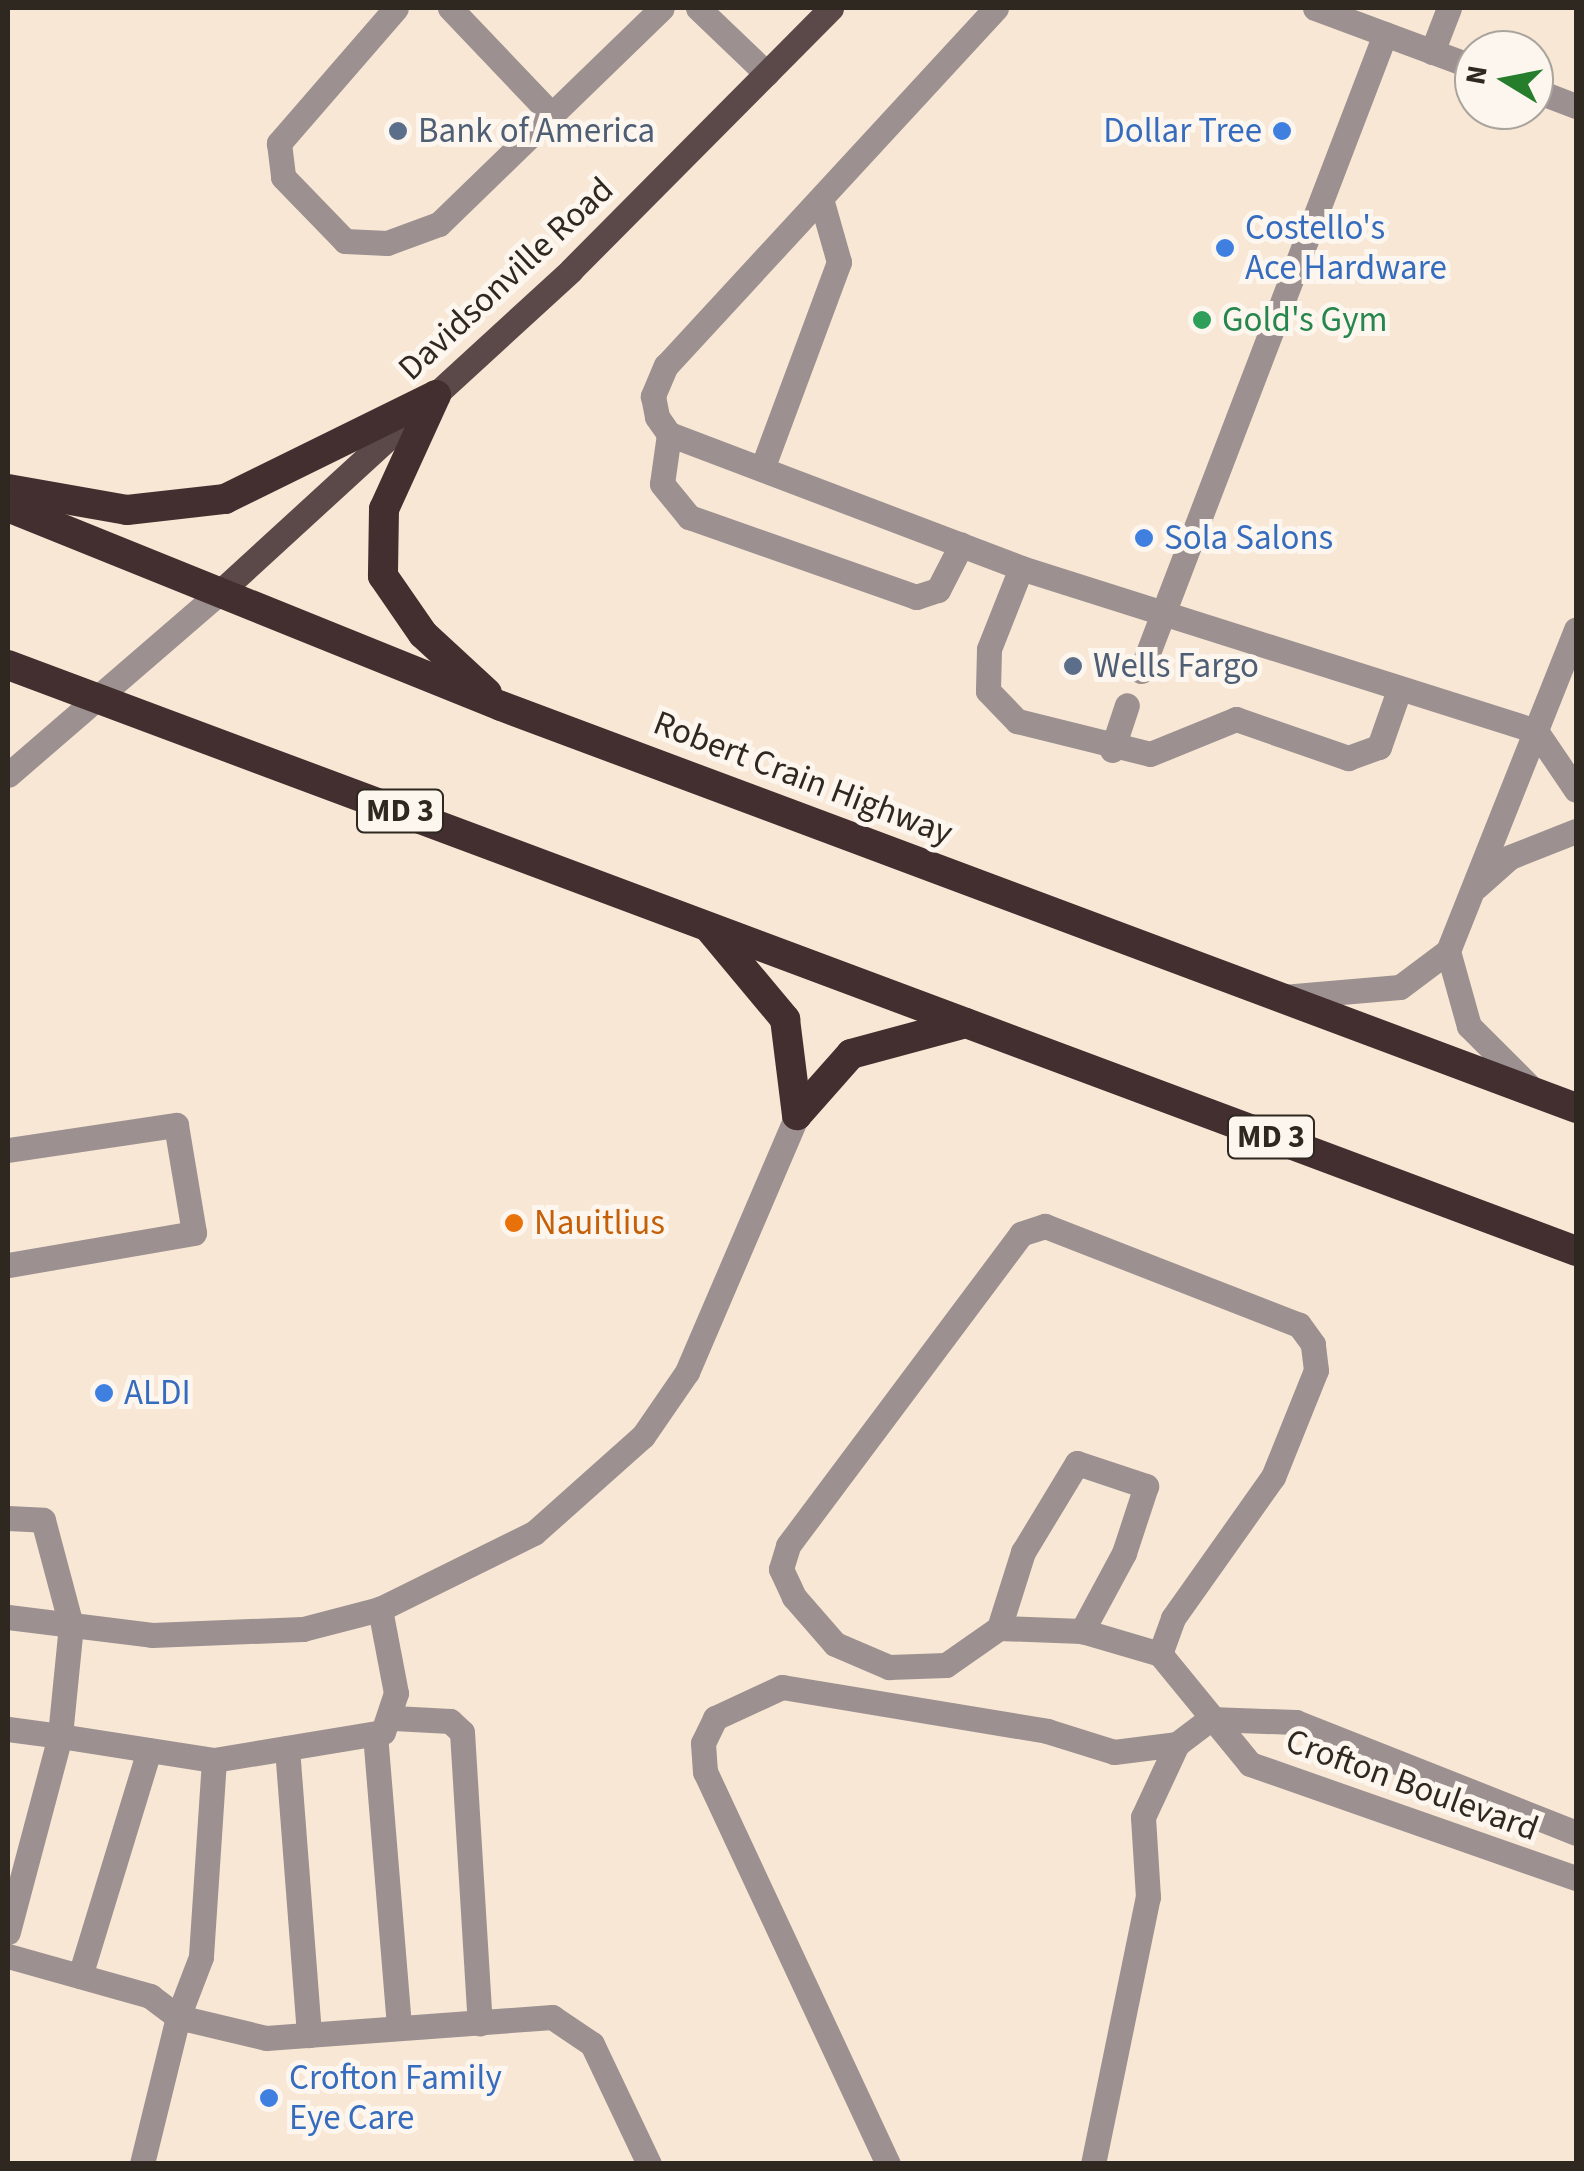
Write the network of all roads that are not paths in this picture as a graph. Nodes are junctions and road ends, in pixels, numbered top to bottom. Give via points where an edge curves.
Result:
1 (396, 8) edge
2 (450, 8) edge
3 (662, 8) edge
4 (698, 8) edge
5 (830, 8) edge
6 (996, 8) edge
7 (1315, 8) edge
8 (1448, 8) edge
9 (1384, 34) junction
10 (1432, 52) junction
11 (1454, 60) edge
12 (767, 74) junction
13 (552, 115) junction
14 (821, 200) junction
15 (436, 395) junction
16 (669, 434) junction
17 (762, 469) junction
18 (8, 489) edge
19 (8, 507) edge
20 (960, 545) junction
21 (1021, 568) junction
22 (220, 592) junction
23 (1165, 614) junction
24 (1576, 630) edge
25 (1570, 663) edge
26 (8, 665) edge
27 (1141, 671) dead end
28 (1399, 690) junction
29 (98, 700) junction
30 (1127, 705) dead end
31 (501, 706) junction
32 (1536, 732) junction
33 (1112, 750) junction
34 (8, 775) edge
35 (1576, 790) edge
36 (1576, 831) edge
37 (1472, 890) junction
38 (703, 922) junction
39 (1448, 951) junction
40 (1278, 997) junction
41 (966, 1022) junction
42 (1536, 1093) junction
43 (1576, 1108) edge
44 (798, 1115) junction
45 (8, 1150) edge
46 (1576, 1251) edge
47 (8, 1265) edge
48 (8, 1518) edge
49 (380, 1609) junction
50 (8, 1617) edge
51 (71, 1625) junction
52 (1000, 1628) junction
53 (1082, 1631) junction
54 (1160, 1654) junction
55 (1210, 1719) junction
56 (384, 1726) junction
57 (8, 1729) edge
58 (60, 1736) junction
59 (1177, 1744) junction
60 (287, 1748) junction
61 (149, 1750) junction
62 (214, 1760) junction
63 (1576, 1832) edge
64 (1576, 1878) edge
65 (8, 1932) edge
66 (8, 1956) edge
67 (80, 1976) junction
68 (178, 2018) junction
69 (480, 2022) junction
70 (400, 2028) junction
71 (309, 2034) junction
72 (142, 2164) edge
73 (648, 2164) edge
74 (888, 2164) edge
75 (1093, 2164) edge

1 - 13 street via 288,125 282,177 345,241 387,243 439,224
2 - 13 street
3 - 13 street
4 - 12 street
5 - 12 main road, Davidsonville Road
6 - 14 street
7 - 9 street
8 - 10 street
9 - 10 street
9 - 23 street
10 - 11 street
12 - 15 main road, Davidsonville Road
14 - 16 street via 666,365 653,396
14 - 17 street via 838,262
15 - 18 highway via 225,498 127,510
15 - 22 main road, Davidsonville Road
15 - 31 highway via 384,509 384,576 423,634
16 - 17 street
16 - 20 street via 662,484 689,517 916,596 938,590
17 - 20 street
19 - 22 highway, Robert Crain Highway
20 - 21 street
21 - 23 street
21 - 33 street via 989,649 988,691 1017,722
22 - 29 street
22 - 31 highway, Robert Crain Highway
23 - 27 street
23 - 28 street
24 - 25 street
25 - 32 street
26 - 29 highway, MD 3
28 - 32 street
28 - 33 street via 1379,748 1348,758 1236,719 1211,722 1186,742 1150,754
29 - 34 street
29 - 38 highway, MD 3
30 - 33 street
31 - 40 highway, Robert Crain Highway
32 - 35 street
32 - 37 street
36 - 37 street via 1510,858
37 - 39 street
38 - 41 highway, MD 3
38 - 44 highway via 785,1019
39 - 40 street via 1400,987
39 - 42 street via 1469,1026
40 - 42 highway, Robert Crain Highway
41 - 44 highway via 851,1054
41 - 46 highway, MD 3
42 - 43 highway, Robert Crain Highway
44 - 49 street via 723,1302 643,1436 534,1533
45 - 47 street via 176,1125 194,1233
48 - 51 street via 43,1520
49 - 51 street via 303,1629 219,1636
49 - 56 street
50 - 51 street
51 - 58 street
52 - 53 street
52 - 53 street via 1023,1552 1076,1463 1146,1486 1124,1552
52 - 54 street via 946,1665 889,1667 835,1644 781,1570 788,1546 1020,1234 1044,1226 1299,1324 1313,1344 1316,1370 1273,1477 1173,1618
53 - 54 street
54 - 55 street
55 - 59 street
55 - 63 street, Crofton Boulevard via 1296,1722
55 - 64 street, Crofton Boulevard via 1250,1764
56 - 60 street
56 - 69 street via 450,1721 462,1732
56 - 70 street
57 - 58 street
58 - 61 street
58 - 65 street
59 - 74 street via 1114,1752 1047,1732 782,1687 716,1718 703,1744 705,1772
59 - 75 street via 1143,1817 1148,1897
60 - 62 street
60 - 71 street
61 - 62 street
61 - 67 street
62 - 68 street via 202,1957
66 - 67 street
67 - 68 street via 150,1996
68 - 71 street via 266,2038
68 - 72 street
69 - 70 street
69 - 73 street via 552,2017 576,2026
70 - 71 street

